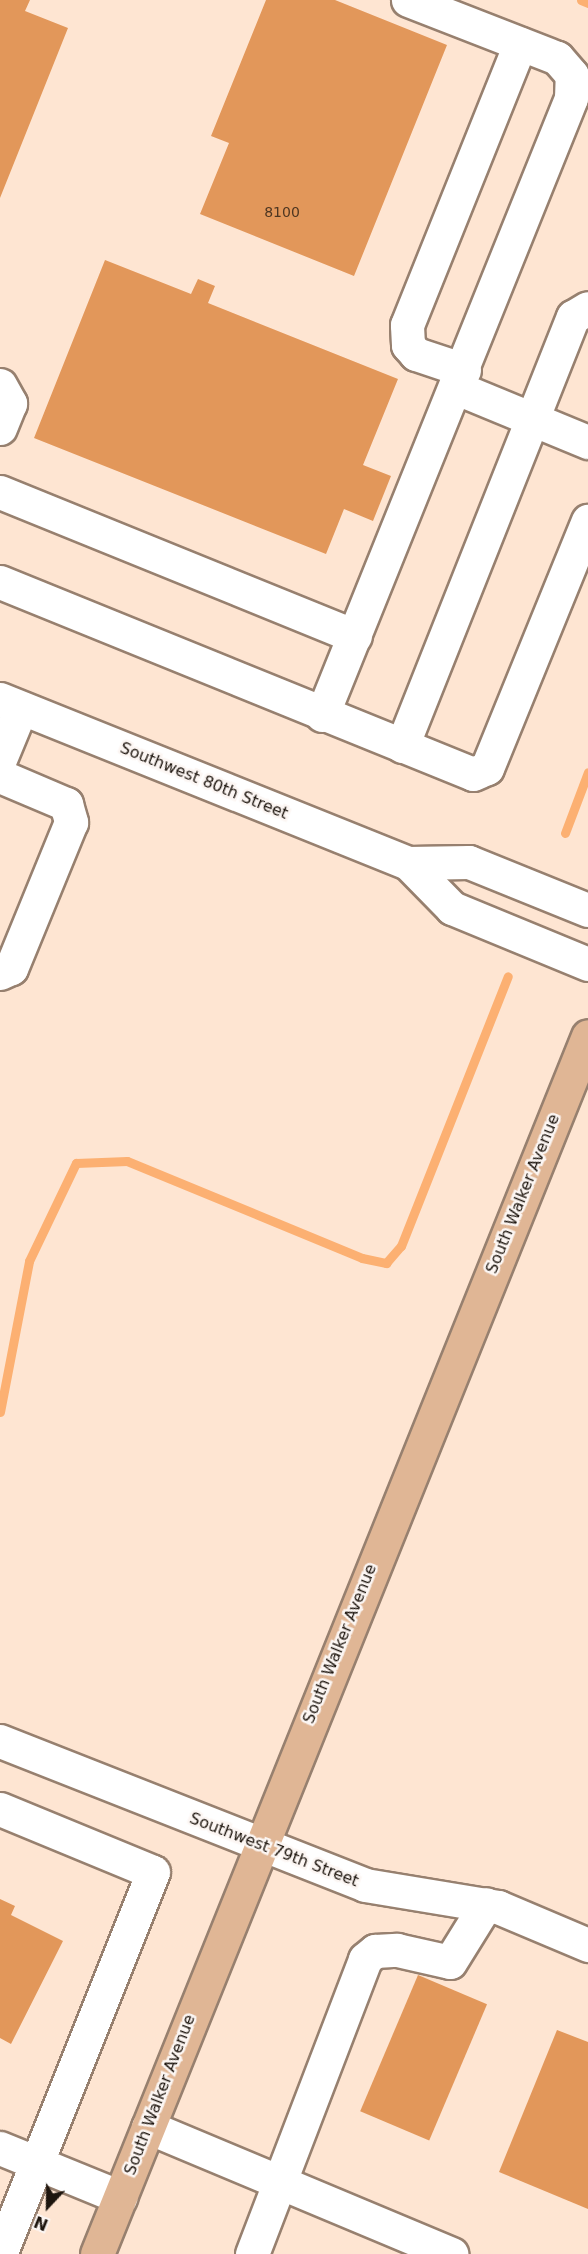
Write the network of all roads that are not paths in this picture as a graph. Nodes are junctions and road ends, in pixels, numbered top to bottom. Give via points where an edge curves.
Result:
1 (408, 0) edge
2 (520, 44) junction
3 (588, 308) edge
4 (461, 379) junction
5 (0, 385) edge
6 (536, 421) junction
7 (0, 428) edge
8 (588, 442) edge
9 (0, 492) edge
10 (588, 521) edge
11 (0, 582) edge
12 (355, 636) junction
13 (10, 704) edge
14 (322, 715) junction
15 (402, 746) junction
16 (0, 759) edge
17 (0, 776) edge
18 (408, 863) junction
19 (588, 910) edge
20 (588, 964) edge
21 (0, 973) edge
22 (588, 1036) edge
23 (0, 1741) edge
24 (0, 1809) edge
25 (258, 1844) junction
26 (486, 1904) junction
27 (588, 1945) edge
28 (148, 2127) junction
29 (0, 2148) edge
30 (37, 2164) junction
31 (279, 2182) junction
32 (120, 2197) junction
33 (0, 2254) edge
34 (97, 2254) edge
35 (252, 2254) edge
36 (452, 2254) edge

1 - 2 street
2 - 4 street via 407,326 408,345 416,354
2 - 4 street via 557,58 572,75 571,98
3 - 6 street via 573,317
4 - 6 street
4 - 12 street
5 - 7 street via 10,403
6 - 8 street
6 - 15 street
9 - 12 street
10 - 15 street via 487,768 473,774
11 - 14 street
12 - 14 street
13 - 16 street
13 - 18 street, Southwest 80th Street
14 - 15 street
17 - 21 street via 66,804 71,822 11,968
18 - 19 street, Southwest 80th Street via 469,862
18 - 20 street, Southwest 80th Street via 452,908
22 - 25 main road, South Walker Avenue
23 - 25 street, Southwest 79th Street
24 - 30 street via 153,1872
25 - 26 street, Southwest 79th Street via 365,1885
25 - 28 main road, South Walker Avenue
26 - 27 street, Southwest 79th Street
26 - 31 street via 450,1962 397,1950 375,1951 365,1959
28 - 31 street
28 - 32 main road, South Walker Avenue
29 - 30 street
30 - 32 street
30 - 33 street
31 - 35 street
31 - 36 street
32 - 34 main road, South Walker Avenue

